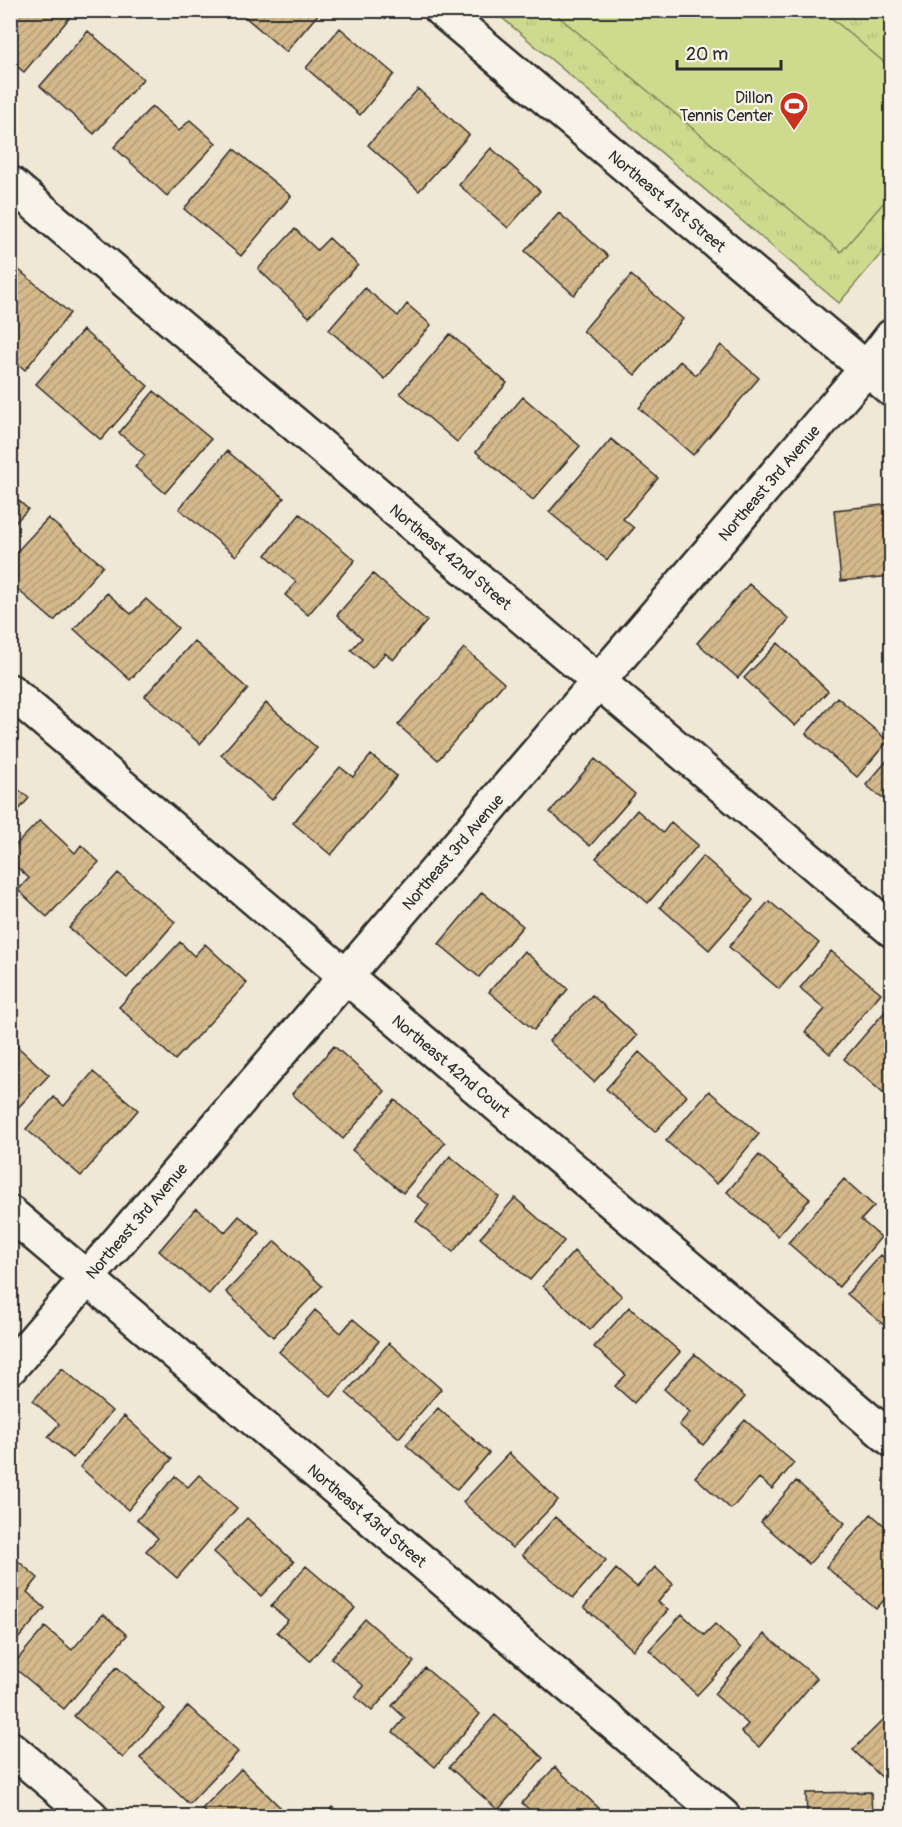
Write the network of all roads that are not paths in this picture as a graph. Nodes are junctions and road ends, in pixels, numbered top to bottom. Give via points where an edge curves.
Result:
1 (441, 10) edge
2 (10, 183) edge
3 (891, 336) edge
4 (867, 368) junction
5 (891, 390) edge
6 (598, 681) junction
7 (10, 691) edge
8 (891, 930) edge
9 (345, 976) junction
10 (10, 1213) edge
11 (88, 1278) junction
12 (10, 1368) edge
13 (891, 1440) edge
14 (10, 1748) edge
15 (91, 1816) edge
16 (723, 1816) edge

1 - 4 street, Northeast 41st Street
2 - 6 street, Northeast 42nd Street
3 - 4 street, Northeast 3rd Avenue
4 - 5 street, Northeast 41st Street
4 - 6 street, Northeast 3rd Avenue
6 - 8 street, Northeast 42nd Street
6 - 9 street, Northeast 3rd Avenue
7 - 9 street, Northeast 42nd Court
9 - 11 street, Northeast 3rd Avenue
9 - 13 street, Northeast 42nd Court
10 - 11 street, Northeast 43rd Street
11 - 12 street, Northeast 3rd Avenue
11 - 16 street, Northeast 43rd Street
14 - 15 street

